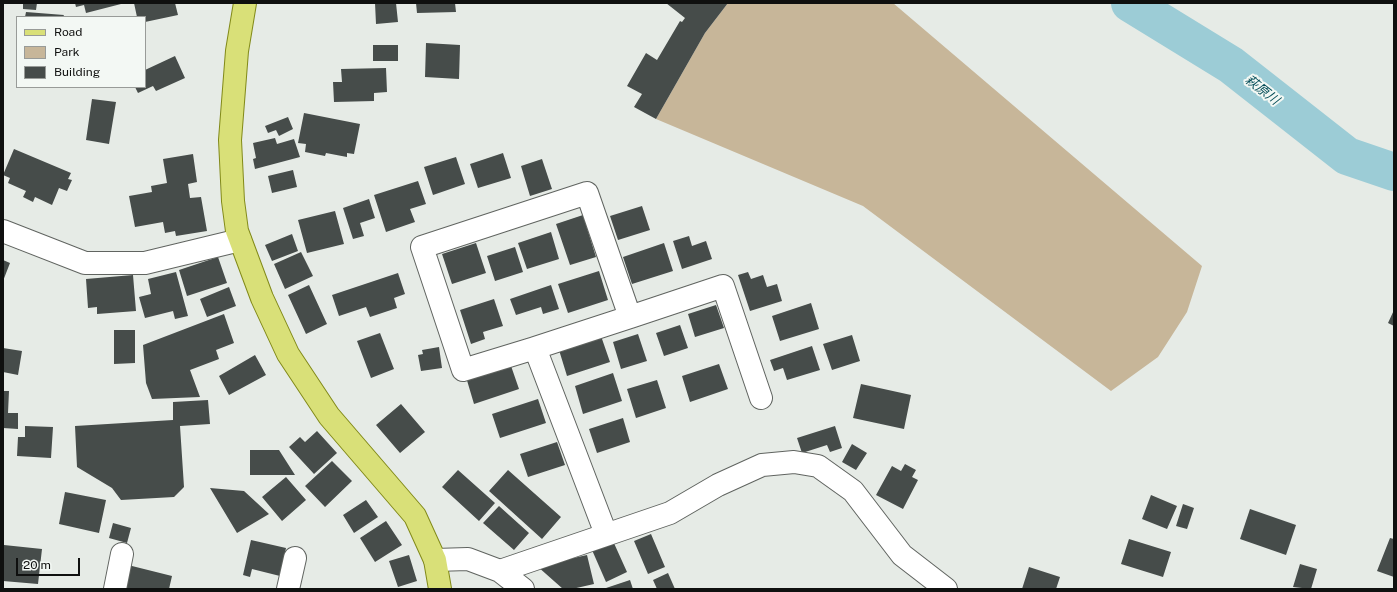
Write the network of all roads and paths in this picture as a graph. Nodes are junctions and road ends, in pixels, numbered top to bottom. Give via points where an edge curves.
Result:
1 (245, 3) edge
2 (3, 231) edge
3 (240, 240) junction
4 (630, 317) junction
5 (535, 348) junction
6 (761, 398) dead end
7 (606, 534) junction
8 (122, 554) dead end
9 (295, 558) dead end
10 (435, 560) junction
11 (500, 571) junction
12 (115, 589) edge
13 (288, 589) edge
14 (440, 589) edge
15 (523, 589) edge
16 (946, 589) edge

1 - 3 main road via 237,51 230,140 233,201
2 - 3 street via 85,263 145,263
3 - 10 main road via 262,298 288,354 329,416 415,516
4 - 5 street
4 - 5 street via 587,193 422,247 464,370
4 - 6 street via 723,286
5 - 7 street
7 - 11 street
7 - 16 street via 670,513 718,485 762,465 794,462 818,466 853,491 902,555
8 - 12 street
9 - 13 street
10 - 11 street via 468,559
10 - 14 main road
11 - 15 street

